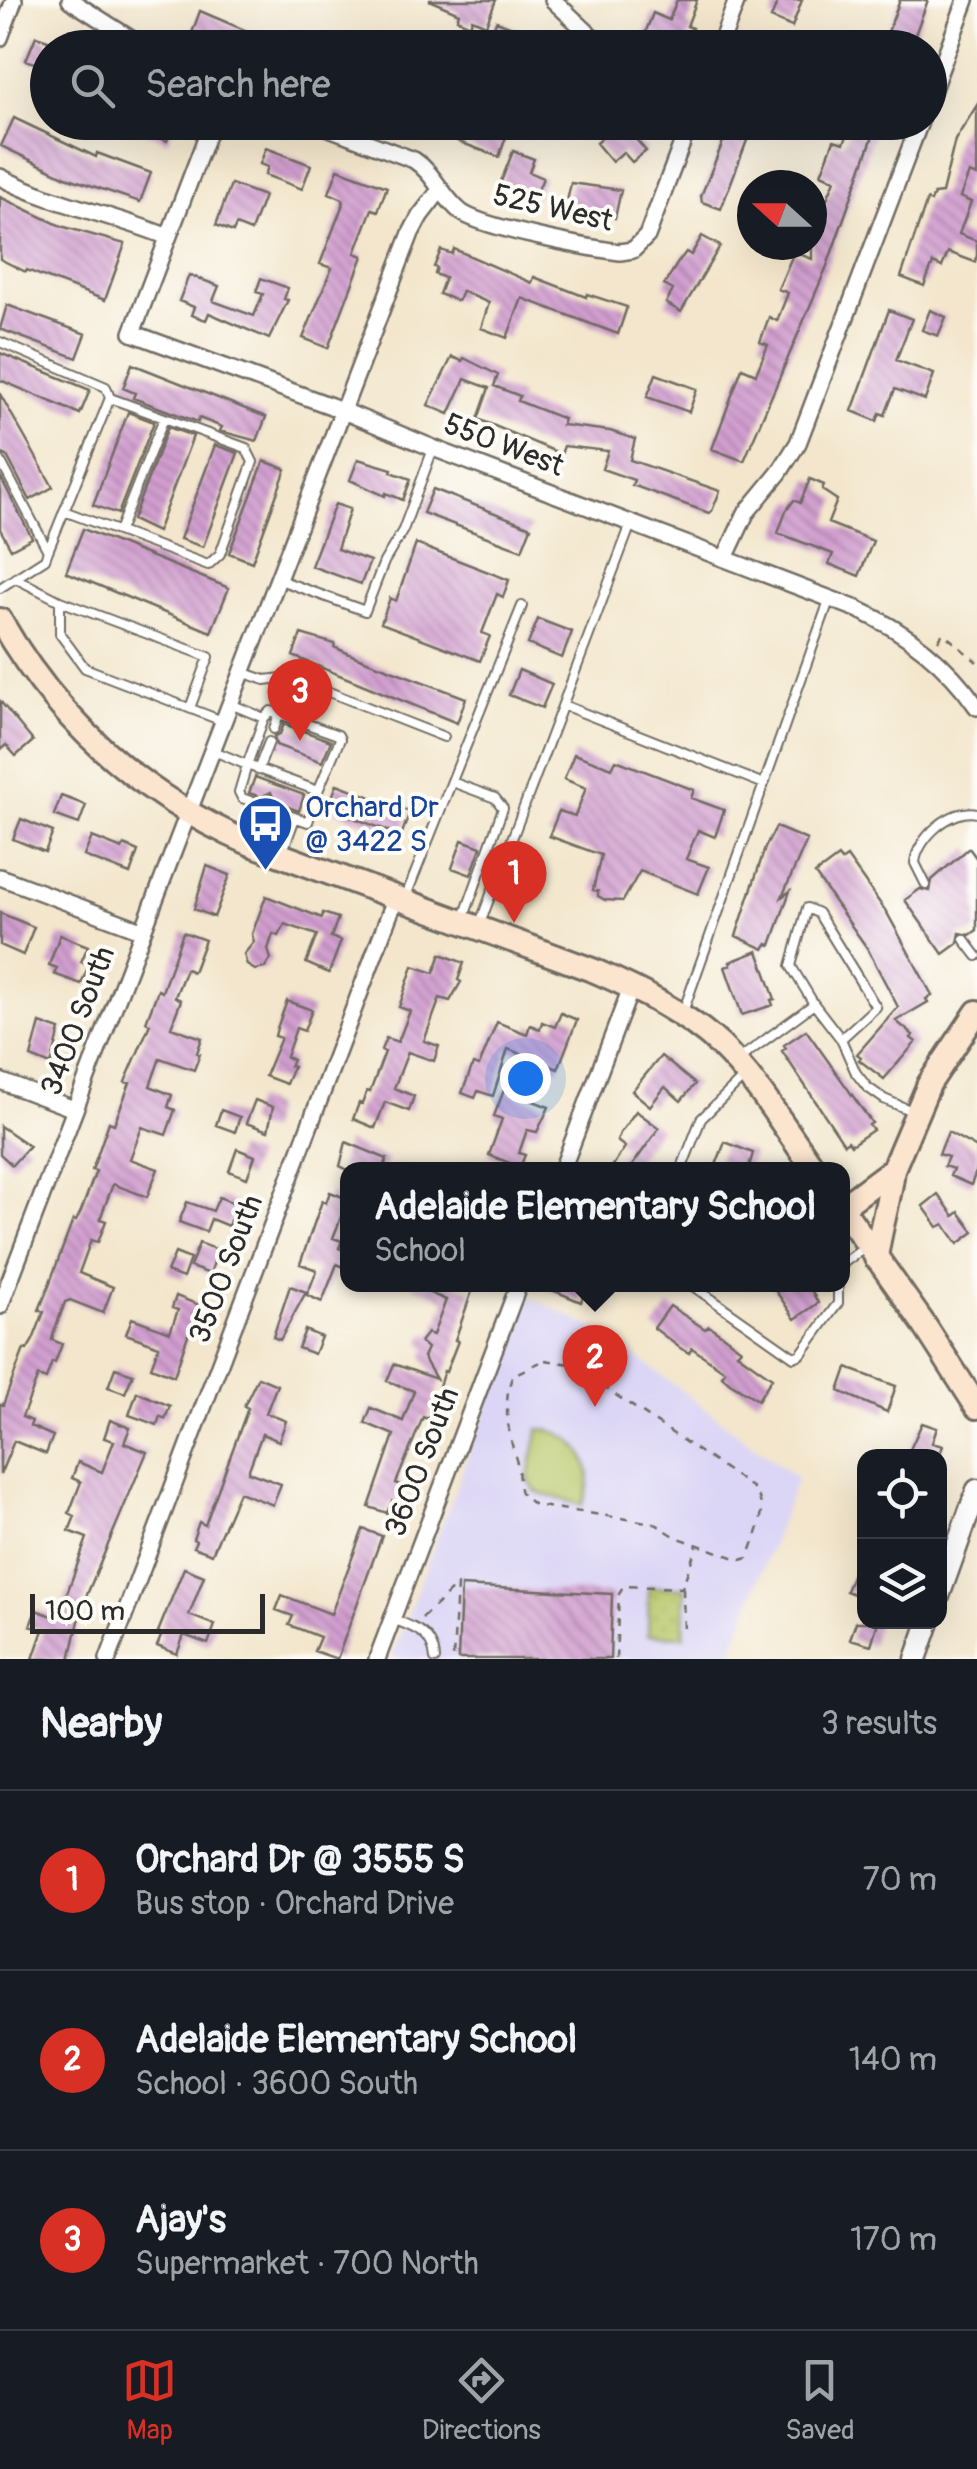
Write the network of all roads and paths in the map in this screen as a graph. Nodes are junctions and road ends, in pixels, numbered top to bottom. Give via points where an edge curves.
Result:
1 (14, 0) edge
2 (70, 0) edge
3 (553, 0) edge
4 (736, 0) edge
5 (966, 0) edge
6 (117, 30) edge
7 (585, 30) edge
8 (725, 30) edge
9 (0, 38) edge
10 (947, 51) edge
11 (205, 140) edge
12 (361, 140) edge
13 (683, 140) edge
14 (913, 140) edge
15 (0, 177) edge
16 (440, 190) junction
17 (168, 237) junction
18 (0, 342) edge
19 (110, 398) junction
20 (344, 412) junction
21 (164, 418) junction
22 (434, 448) junction
23 (0, 460) edge
24 (64, 511) junction
25 (631, 524) junction
26 (119, 532) junction
27 (48, 551) junction
28 (724, 558) junction
29 (16, 578) junction
30 (280, 580) junction
31 (0, 588) edge
32 (830, 598) junction
33 (60, 601) junction
34 (522, 606) dead end
35 (0, 620) edge
36 (929, 652) junction
37 (977, 662) edge
38 (245, 673) junction
39 (233, 705) junction
40 (562, 706) junction
41 (977, 707) edge
42 (190, 708) junction
43 (279, 714) junction
44 (264, 718) junction
45 (226, 722) junction
46 (274, 729) dead end
47 (444, 737) dead end
48 (269, 742) dead end
49 (214, 751) junction
50 (248, 765) junction
51 (258, 770) junction
52 (452, 782) junction
53 (764, 784) junction
54 (318, 792) junction
55 (267, 803) junction
56 (188, 812) junction
57 (977, 813) edge
58 (295, 818) junction
59 (252, 844) junction
60 (282, 856) junction
61 (0, 877) edge
62 (926, 884) dead end
63 (400, 899) junction
64 (471, 924) junction
65 (141, 930) junction
66 (964, 939) dead end
67 (977, 956) edge
68 (631, 988) junction
69 (814, 1004) junction
70 (682, 1017) junction
71 (975, 1021) edge
72 (840, 1038) junction
73 (740, 1069) junction
74 (0, 1081) edge
75 (74, 1110) junction
76 (915, 1113) junction
77 (565, 1162) edge
78 (684, 1162) edge
79 (809, 1162) edge
80 (893, 1169) junction
81 (850, 1202) edge
82 (850, 1220) edge
83 (872, 1252) junction
84 (850, 1261) edge
85 (5, 1279) edge
86 (516, 1292) edge
87 (701, 1292) edge
88 (838, 1292) edge
89 (0, 1306) edge
90 (503, 1378) dead end
91 (510, 1381) junction
92 (977, 1407) edge
93 (977, 1490) edge
94 (697, 1544) junction
95 (947, 1574) edge
96 (682, 1588) junction
97 (422, 1618) dead end
98 (392, 1619) junction
99 (927, 1629) edge
100 (684, 1636) dead end
101 (108, 1659) edge
102 (377, 1659) edge
103 (436, 1659) edge
104 (454, 1659) edge
105 (616, 1659) edge
106 (916, 1659) edge

1 - 9 street
2 - 6 street
3 - 7 street
4 - 8 street
5 - 10 street
11 - 17 street
12 - 16 street, 525 West via 414,160
13 - 16 street, 525 West via 647,236 632,250 484,223
14 - 28 street via 798,443 746,512
15 - 17 street via 56,203
16 - 20 street via 415,225
17 - 20 street, 550 West via 132,334
18 - 19 lane via 106,387
19 - 21 lane
19 - 24 lane
20 - 22 street, 550 West
20 - 30 street
21 - 26 lane
21 - 26 lane via 251,455 220,554 208,565
22 - 25 street, 550 West
22 - 30 lane via 365,610
23 - 27 lane
24 - 26 lane
24 - 27 lane
25 - 28 street, 550 West
25 - 40 lane
27 - 29 lane
28 - 32 street, 550 West
29 - 31 lane
29 - 33 lane
30 - 38 street
32 - 36 street, 550 West
32 - 53 lane
33 - 42 lane via 60,634 85,668
33 - 42 lane via 209,658
34 - 52 lane
35 - 56 main road via 76,725 124,770
36 - 37 path via 944,634
36 - 41 street, 550 West
38 - 39 street, 3400 South
38 - 47 lane via 265,680 290,677
39 - 44 lane
39 - 45 street, 3400 South
40 - 53 lane
40 - 64 lane
42 - 45 lane
43 - 44 lane
43 - 46 lane
43 - 54 lane via 340,739
44 - 50 lane
45 - 49 street, 3400 South
48 - 51 lane
49 - 50 lane
49 - 56 street, 3400 South
50 - 51 lane
50 - 55 lane via 242,798
51 - 54 lane
52 - 63 lane
52 - 64 lane via 495,798 502,808
53 - 70 lane
54 - 58 lane via 308,822
55 - 58 lane
55 - 59 lane
56 - 59 main road
56 - 65 street, 3400 South
57 - 62 lane via 957,814 922,841 915,863
58 - 60 lane
59 - 60 main road
60 - 63 main road
61 - 65 street
63 - 64 main road
63 - 101 street, 3500 South
64 - 68 main road
65 - 75 street, 3400 South
66 - 67 lane
68 - 70 main road
68 - 77 street
69 - 72 lane
69 - 72 lane via 791,966 807,908 818,913 876,1007
69 - 73 lane via 759,1042
70 - 73 main road
71 - 76 main road
72 - 76 lane via 867,1087
73 - 78 lane via 701,1119
73 - 79 main road
74 - 75 street
75 - 85 street, 3400 South
76 - 80 main road
80 - 81 main road
80 - 83 main road
82 - 83 main road
83 - 84 lane
83 - 92 main road
85 - 89 street, 3400 South
86 - 98 street, 3600 South
87 - 88 lane via 794,1357 838,1303
90 - 91 path
91 - 94 path via 509,1442 528,1502 654,1522
91 - 94 path via 545,1360 570,1364 753,1488 763,1514 748,1558
93 - 95 street
94 - 96 path
96 - 100 path
96 - 105 path via 623,1586
97 - 104 path via 456,1585
98 - 102 street, 3600 South
98 - 103 lane via 424,1634
99 - 106 street

